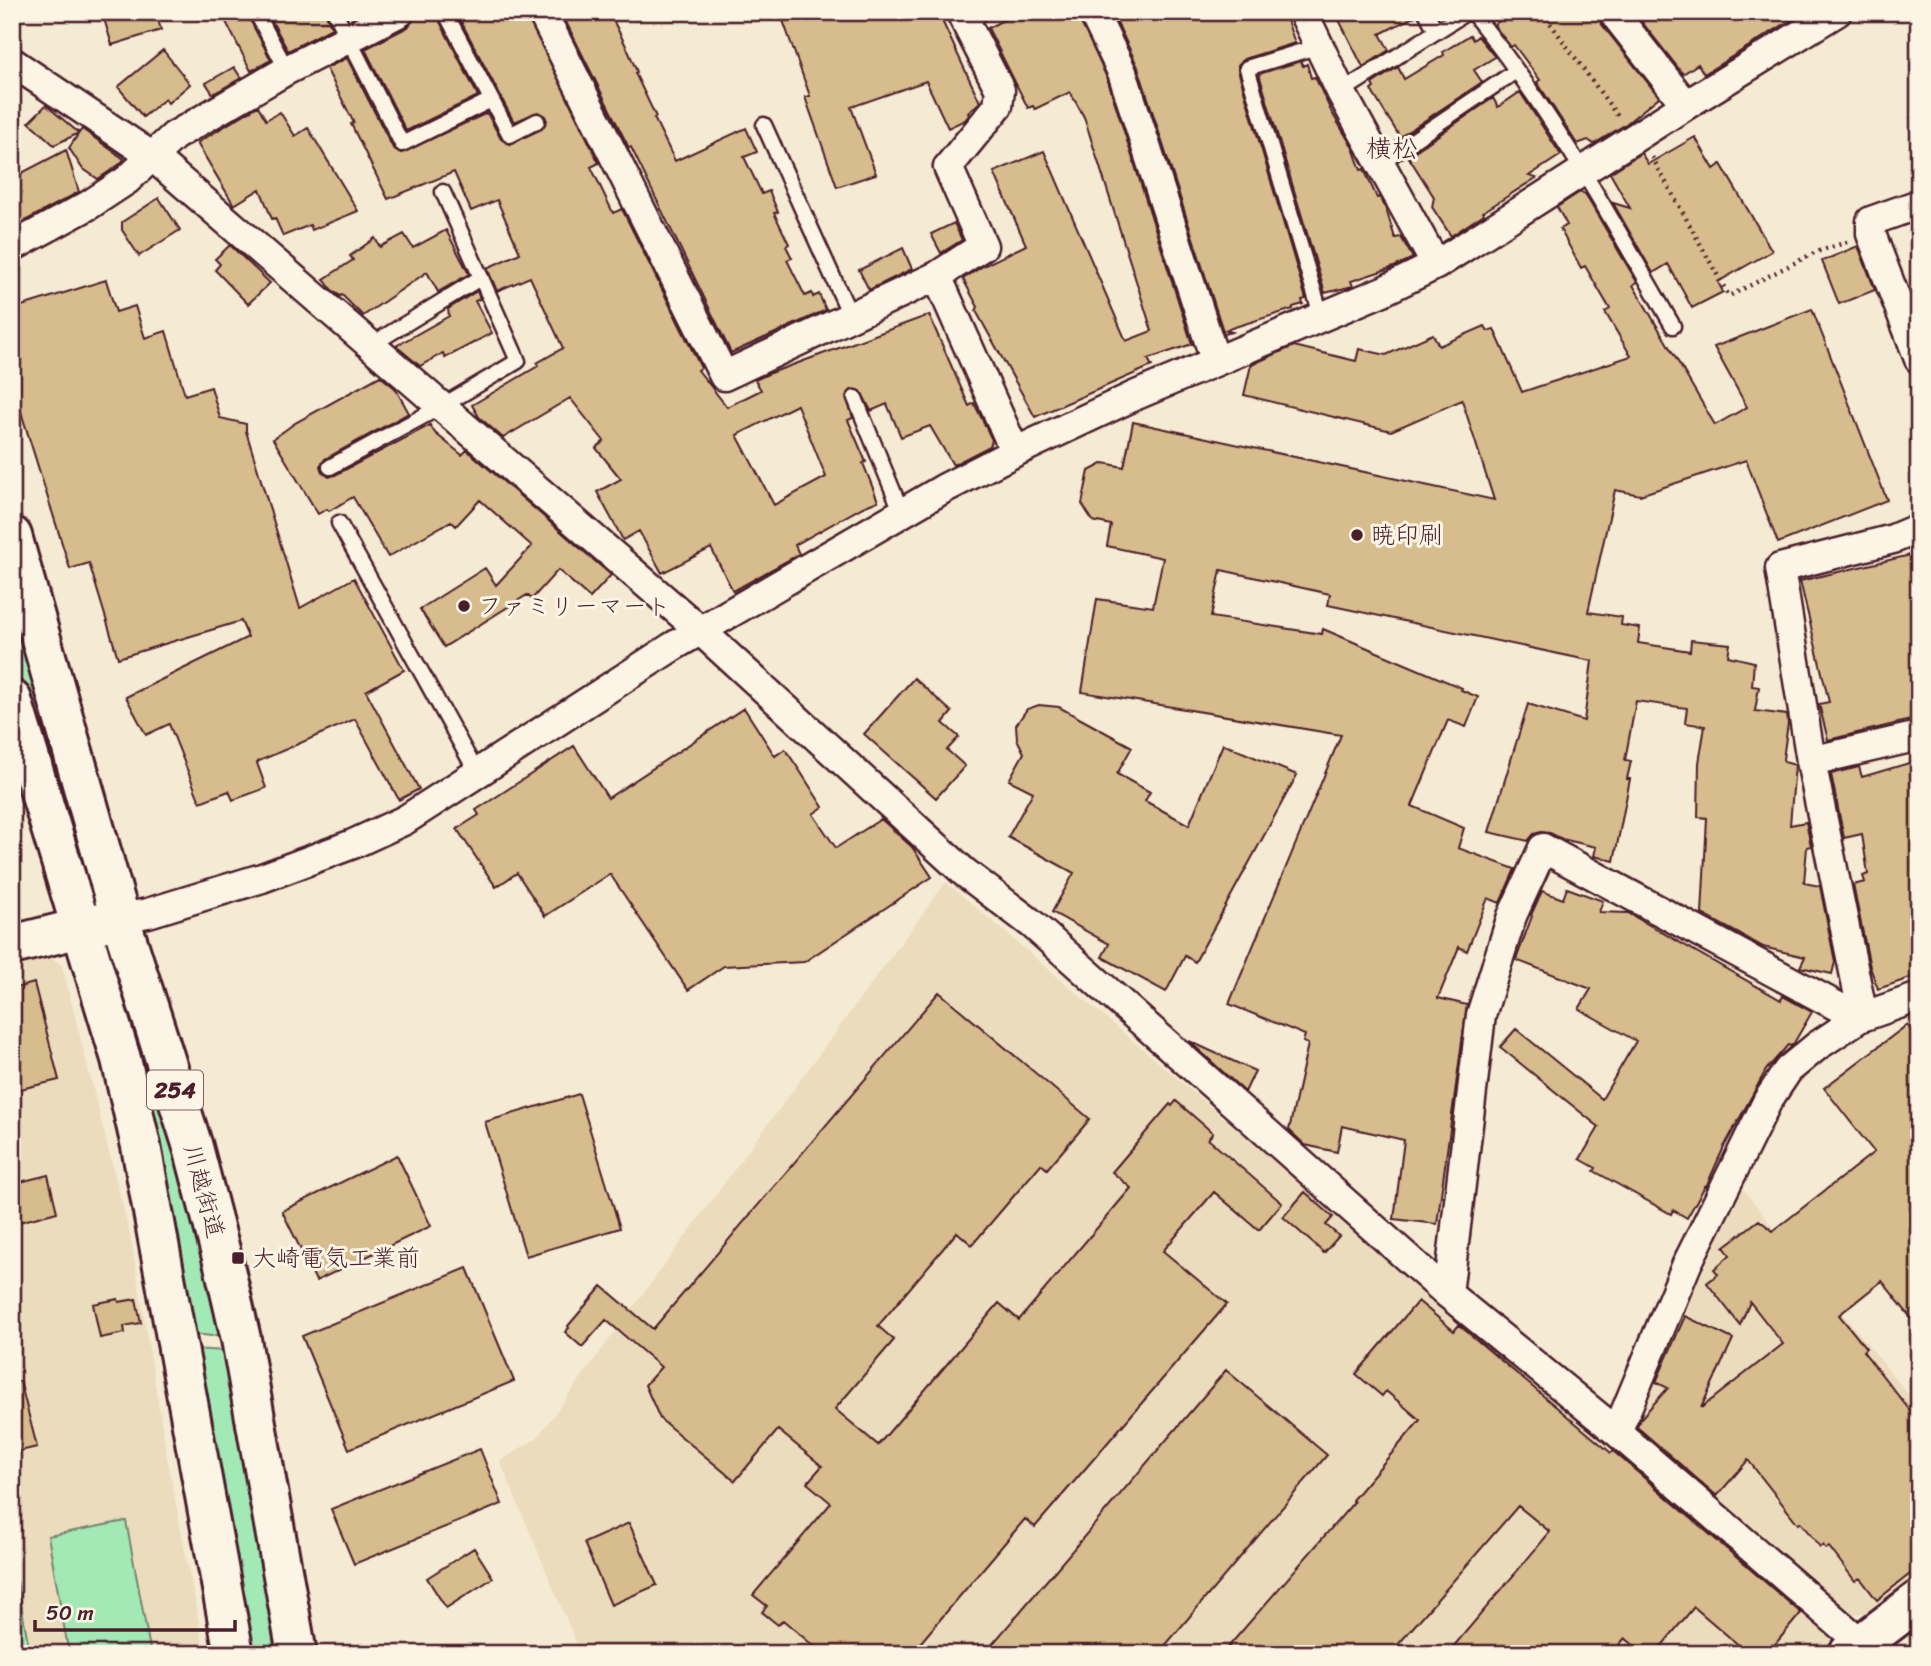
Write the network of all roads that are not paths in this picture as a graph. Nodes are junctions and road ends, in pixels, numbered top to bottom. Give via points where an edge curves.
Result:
1 (256, 12) edge
2 (335, 12) edge
3 (400, 12) edge
4 (445, 12) edge
5 (542, 12) edge
6 (972, 12) edge
7 (1093, 12) edge
8 (1303, 12) edge
9 (1426, 12) edge
10 (1470, 12) edge
11 (1613, 12) edge
12 (1837, 12) edge
13 (1804, 20) edge
14 (1436, 31) junction
15 (348, 38) junction
16 (1319, 46) junction
17 (12, 62) edge
18 (287, 70) junction
19 (1516, 71) junction
20 (1341, 92) junction
21 (491, 100) junction
22 (1686, 105) junction
23 (537, 121) dead end
24 (764, 125) dead end
25 (153, 157) junction
26 (1381, 162) junction
27 (1584, 170) junction
28 (443, 192) dead end
29 (1919, 204) edge
30 (12, 247) edge
31 (1436, 265) junction
32 (937, 276) junction
33 (480, 278) junction
34 (1321, 315) junction
35 (851, 317) junction
36 (1672, 326) dead end
37 (371, 345) junction
38 (1919, 359) edge
39 (1215, 360) junction
40 (855, 398) dead end
41 (442, 406) junction
42 (1015, 452) junction
43 (330, 467) dead end
44 (902, 513) junction
45 (339, 523) dead end
46 (1919, 528) edge
47 (12, 536) edge
48 (702, 632) junction
49 (12, 700) edge
50 (1919, 736) edge
51 (1811, 761) junction
52 (477, 773) junction
53 (120, 918) junction
54 (83, 929) junction
55 (12, 945) edge
56 (1919, 997) edge
57 (1861, 1017) junction
58 (1448, 1294) junction
59 (1617, 1433) junction
60 (1919, 1600) edge
61 (1861, 1650) edge
62 (234, 1654) edge
63 (297, 1654) edge

1 - 18 lane
2 - 15 lane
3 - 15 street
4 - 21 lane
5 - 35 street via 724,376
6 - 32 street via 963,17 1000,90 998,106 948,167 983,246
7 - 39 street via 1122,72
8 - 16 street
9 - 14 lane
10 - 14 lane
10 - 19 lane
11 - 22 street
12 - 13 street
13 - 22 street
14 - 20 lane
15 - 18 street
15 - 21 lane via 402,144
16 - 20 street
16 - 34 lane via 1247,68
17 - 25 street
18 - 25 street via 174,136
19 - 26 lane
19 - 27 lane
20 - 26 street
21 - 23 lane via 510,135
22 - 27 street
24 - 35 lane
25 - 30 street via 118,187
25 - 37 street
26 - 31 street
27 - 31 street
27 - 36 lane
28 - 33 lane
29 - 38 street via 1871,221 1871,233
31 - 34 street
32 - 35 street
32 - 42 street
33 - 37 lane
33 - 41 lane via 518,360
34 - 39 street
37 - 41 street
39 - 42 street
40 - 44 lane
41 - 43 lane
41 - 48 street
42 - 44 street
44 - 48 street
45 - 52 lane
46 - 51 street via 1780,568
47 - 53 main road, 川越街道 / 254
48 - 52 street
48 - 58 street via 964,873 1031,923
49 - 54 main road, 川越街道 / 254
50 - 51 street
51 - 57 street
52 - 53 street via 405,820 353,844 250,881
53 - 54 main road
53 - 63 main road, 川越街道 / 254 via 193,1147 224,1265
54 - 55 main road
54 - 62 main road, 川越街道 / 254 via 141,1146
56 - 57 street
57 - 58 street via 1543,848 1512,916 1481,1015
57 - 59 street via 1788,1070 1768,1100 1687,1264
58 - 59 street
59 - 61 street
60 - 61 main road

